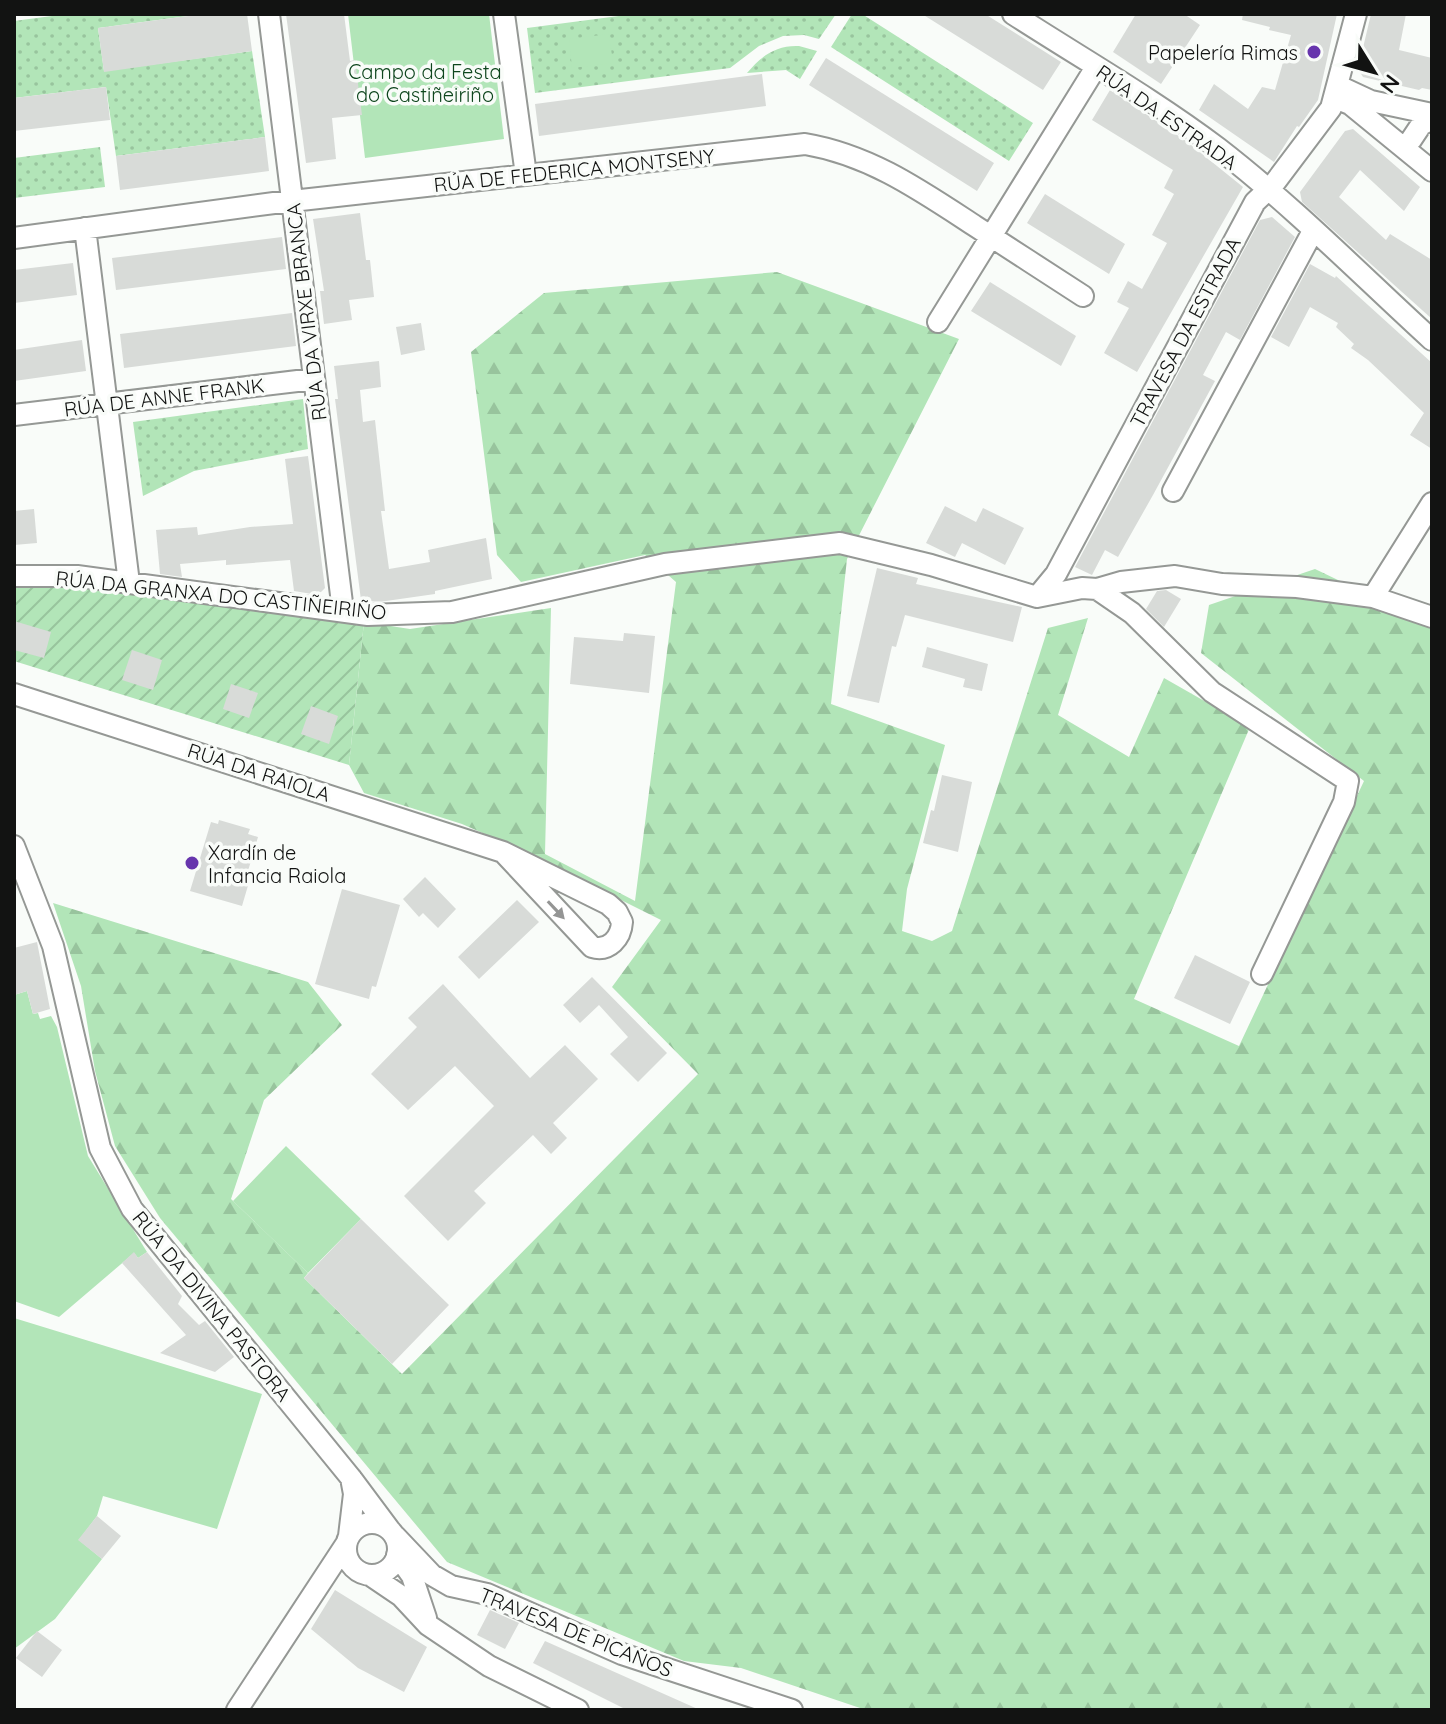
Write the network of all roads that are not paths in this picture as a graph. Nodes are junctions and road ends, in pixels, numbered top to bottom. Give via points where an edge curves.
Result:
1 (269, 14) edge
2 (504, 14) edge
3 (1013, 14) edge
4 (1356, 14) edge
5 (1096, 67) junction
6 (1336, 92) junction
7 (1394, 106) junction
8 (1432, 117) edge
9 (1411, 140) junction
10 (1426, 165) edge
11 (526, 175) junction
12 (1268, 191) junction
13 (293, 201) junction
14 (85, 228) junction
15 (1313, 231) junction
16 (991, 236) junction
17 (18, 237) edge
18 (1083, 296) dead end
19 (938, 322) dead end
20 (1432, 340) edge
21 (314, 379) junction
22 (106, 403) junction
23 (14, 415) edge
24 (1173, 491) dead end
25 (1432, 503) edge
26 (14, 576) edge
27 (129, 583) junction
28 (1097, 589) junction
29 (1037, 597) junction
30 (1373, 597) junction
31 (343, 611) junction
32 (1432, 617) edge
33 (14, 694) edge
34 (14, 846) edge
35 (503, 852) junction
36 (1262, 974) dead end
37 (351, 1478) junction
38 (348, 1540) junction
39 (394, 1540) junction
40 (362, 1571) junction
41 (322, 1579) junction
42 (451, 1586) junction
43 (426, 1619) junction
44 (237, 1710) edge
45 (578, 1710) edge
46 (792, 1710) edge

1 - 13 street, RÚA DA VIRXE BRANCA
2 - 11 street
3 - 5 street, RÚA DA ESTRADA
4 - 6 street, TRAVESA DA ESTRADA
5 - 12 street, RÚA DA ESTRADA via 1190,128
5 - 16 street
6 - 7 street
6 - 10 street
6 - 12 street, TRAVESA DA ESTRADA via 1314,133
7 - 8 street
7 - 9 street
8 - 9 street
9 - 10 street
11 - 13 street, RÚA DE FEDERICA MONTSENY
11 - 16 street, RÚA DE FEDERICA MONTSENY via 805,144 857,157 902,178
12 - 15 street, RÚA DA ESTRADA
12 - 29 street, TRAVESA DA ESTRADA via 1255,202 1056,574
13 - 14 street, RÚA DE FEDERICA MONTSENY
13 - 21 street, RÚA DA VIRXE BRANCA
14 - 17 street, RÚA DE FEDERICA MONTSENY
14 - 22 street
15 - 20 street, RÚA DA ESTRADA
15 - 24 street
16 - 18 street, RÚA DE FEDERICA MONTSENY
16 - 19 street
21 - 22 street, RÚA DE ANNE FRANK
21 - 31 street, RÚA DA VIRXE BRANCA
22 - 23 street, RÚA DE ANNE FRANK
22 - 27 street
25 - 30 street
26 - 27 street, RÚA DA GRANXA DO CASTIÑEIRIÑO
27 - 31 street, RÚA DA GRANXA DO CASTIÑEIRIÑO
28 - 29 street
28 - 30 street via 1175,576
28 - 36 street via 1132,613 1212,692 1348,781 1344,802
29 - 31 street, RÚA DA GRANXA DO CASTIÑEIRIÑO via 840,543 665,564 452,612
30 - 32 street
33 - 35 street, RÚA DA RAIOLA
34 - 37 street, RÚA DA DIVINA PASTORA via 53,946 100,1148 132,1209
35 -> 35 street, RÚA DA RAIOLA via 592,947 608,947 618,937 622,922 608,904
37 - 38 street
37 - 39 street, RÚA DA DIVINA PASTORA
38 - 39 street via 371,1523
38 - 40 street via 349,1561
38 - 41 street
39 - 40 street via 387,1570
39 - 42 street, TRAVESA DE PICAÑOS
39 - 43 street
40 - 41 street
40 - 43 street
41 - 44 street
42 - 43 street via 429,1602
42 - 46 street, TRAVESA DE PICAÑOS via 487,1594 622,1654
43 - 45 street via 489,1666

